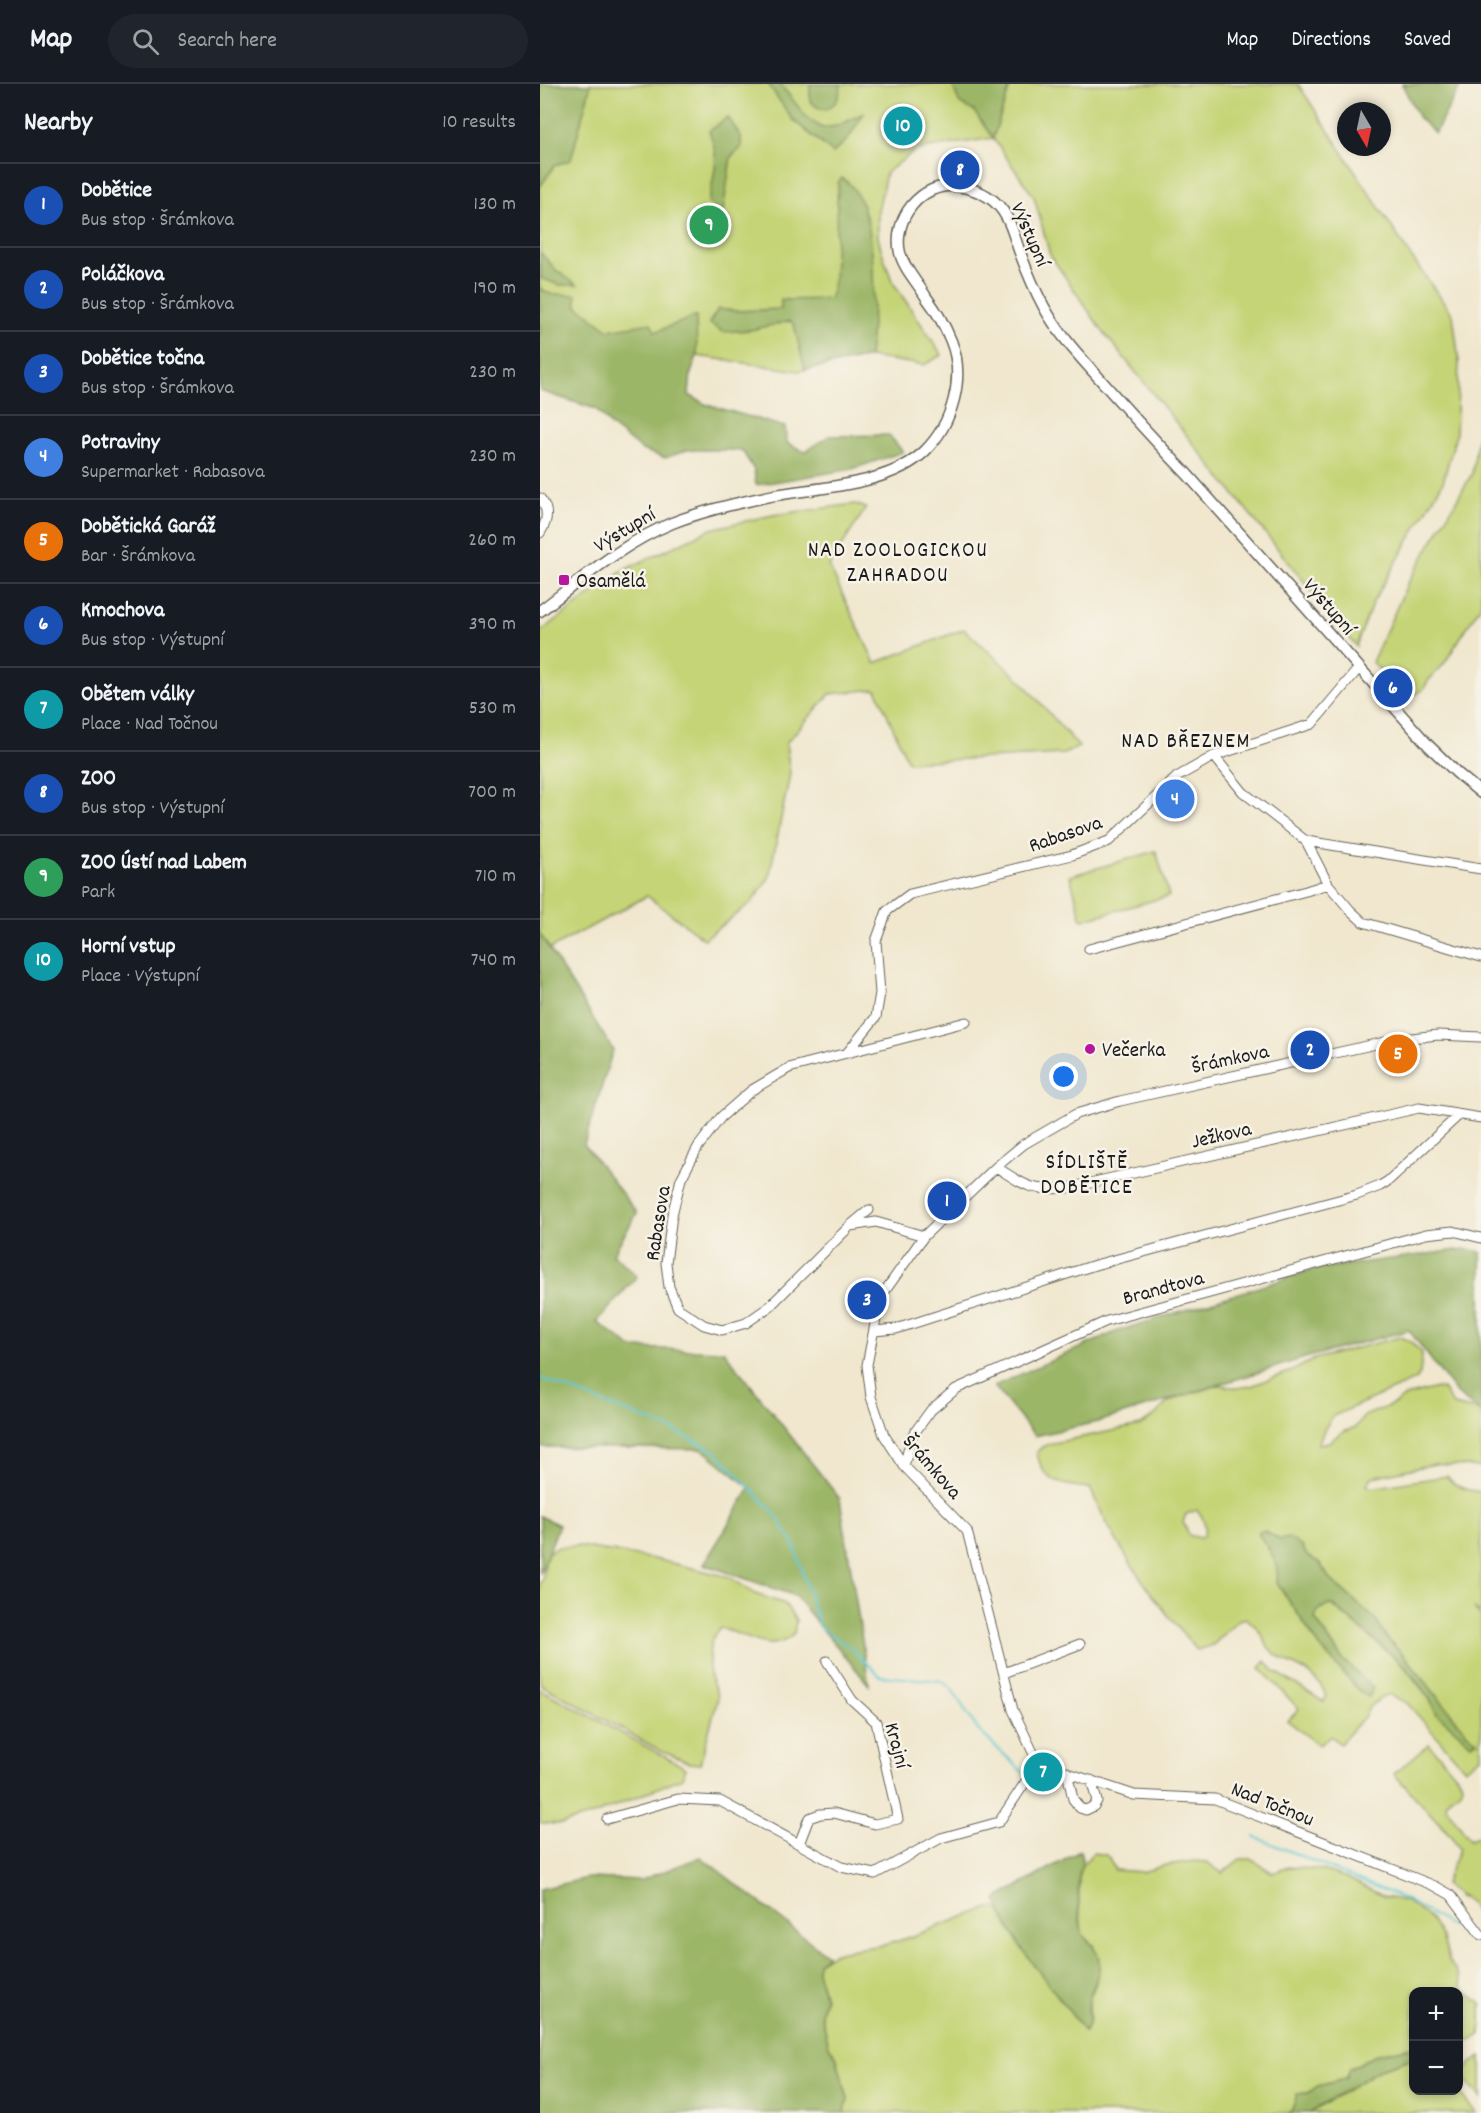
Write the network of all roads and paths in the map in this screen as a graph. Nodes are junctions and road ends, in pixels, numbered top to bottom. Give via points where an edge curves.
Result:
1 (540, 498) edge
2 (540, 532) edge
3 (540, 611) edge
4 (1359, 668) junction
5 (1214, 756) junction
6 (1481, 793) edge
7 (1306, 841) junction
8 (1481, 869) edge
9 (1328, 884) junction
10 (1089, 949) dead end
11 (1481, 957) edge
12 (966, 1022) dead end
13 (1481, 1037) edge
14 (847, 1053) junction
15 (1458, 1116) junction
16 (1481, 1118) edge
17 (996, 1167) junction
18 (869, 1210) dead end
19 (850, 1227) junction
20 (924, 1236) junction
21 (1481, 1238) edge
22 (866, 1293) dead end
23 (880, 1298) junction
24 (874, 1331) junction
25 (904, 1466) junction
26 (1080, 1644) dead end
27 (827, 1661) dead end
28 (1004, 1673) junction
29 (1038, 1763) junction
30 (1067, 1772) junction
31 (1091, 1780) junction
32 (607, 1819) dead end
33 (799, 1844) junction
34 (1481, 1935) edge

1 - 2 street via 545,504 546,524
3 - 4 street, Výstupní via 624,548 673,523 736,503 873,479 913,461 925,451 940,434 954,400 956,356 941,321 906,266 899,239 909,208 919,197 934,189 954,186 987,195 998,204 1043,306 1070,344
4 - 5 street, Rabasova via 1312,724
4 - 6 street, Výstupní via 1429,747
5 - 7 street via 1243,792
5 - 14 street, Rabasova via 1177,777 1109,842 1072,855 910,894 887,911 876,941 880,993 876,1017
7 - 8 street
7 - 9 street
9 - 10 street
9 - 11 street via 1363,922
12 - 14 street, Rabasova
13 - 17 street, Šrámkova via 1438,1035 1394,1040 1120,1101 1076,1114 1050,1127
14 - 19 street, Rabasova via 789,1068 752,1090 721,1117 681,1179 666,1263 669,1287 678,1308 704,1325 722,1329 746,1323 769,1306
15 - 16 street, Ježkova
15 - 17 street, Ježkova via 1419,1108 1068,1188 1028,1187
15 - 24 street via 1380,1186 1357,1195 1095,1265 896,1329
17 - 20 street, Šrámkova
18 - 19 street, Rabasova
19 - 20 street via 876,1222
20 - 23 street, Šrámkova
21 - 25 street, Brandtova via 1453,1231 1426,1234 1107,1321 956,1389 931,1410 912,1436
22 - 23 street
23 - 24 street, Šrámkova
24 - 25 street, Šrámkova via 867,1365 871,1397 884,1435
25 - 28 street, Šrámkova via 967,1531
26 - 28 street
27 - 33 street, Krajní via 852,1701 876,1722 898,1819 875,1824 834,1813 820,1814 809,1818
28 - 29 street, Šrámkova via 1013,1710
29 - 30 street, Nad Točnou
29 - 33 street via 999,1822 941,1838 875,1874 841,1867
30 - 31 street, Nad Točnou
30 - 31 street via 1073,1798 1080,1808 1094,1806 1097,1801
31 - 34 street, Nad Točnou via 1134,1795 1215,1799 1435,1886 1451,1895
32 - 33 street via 678,1799 720,1801

